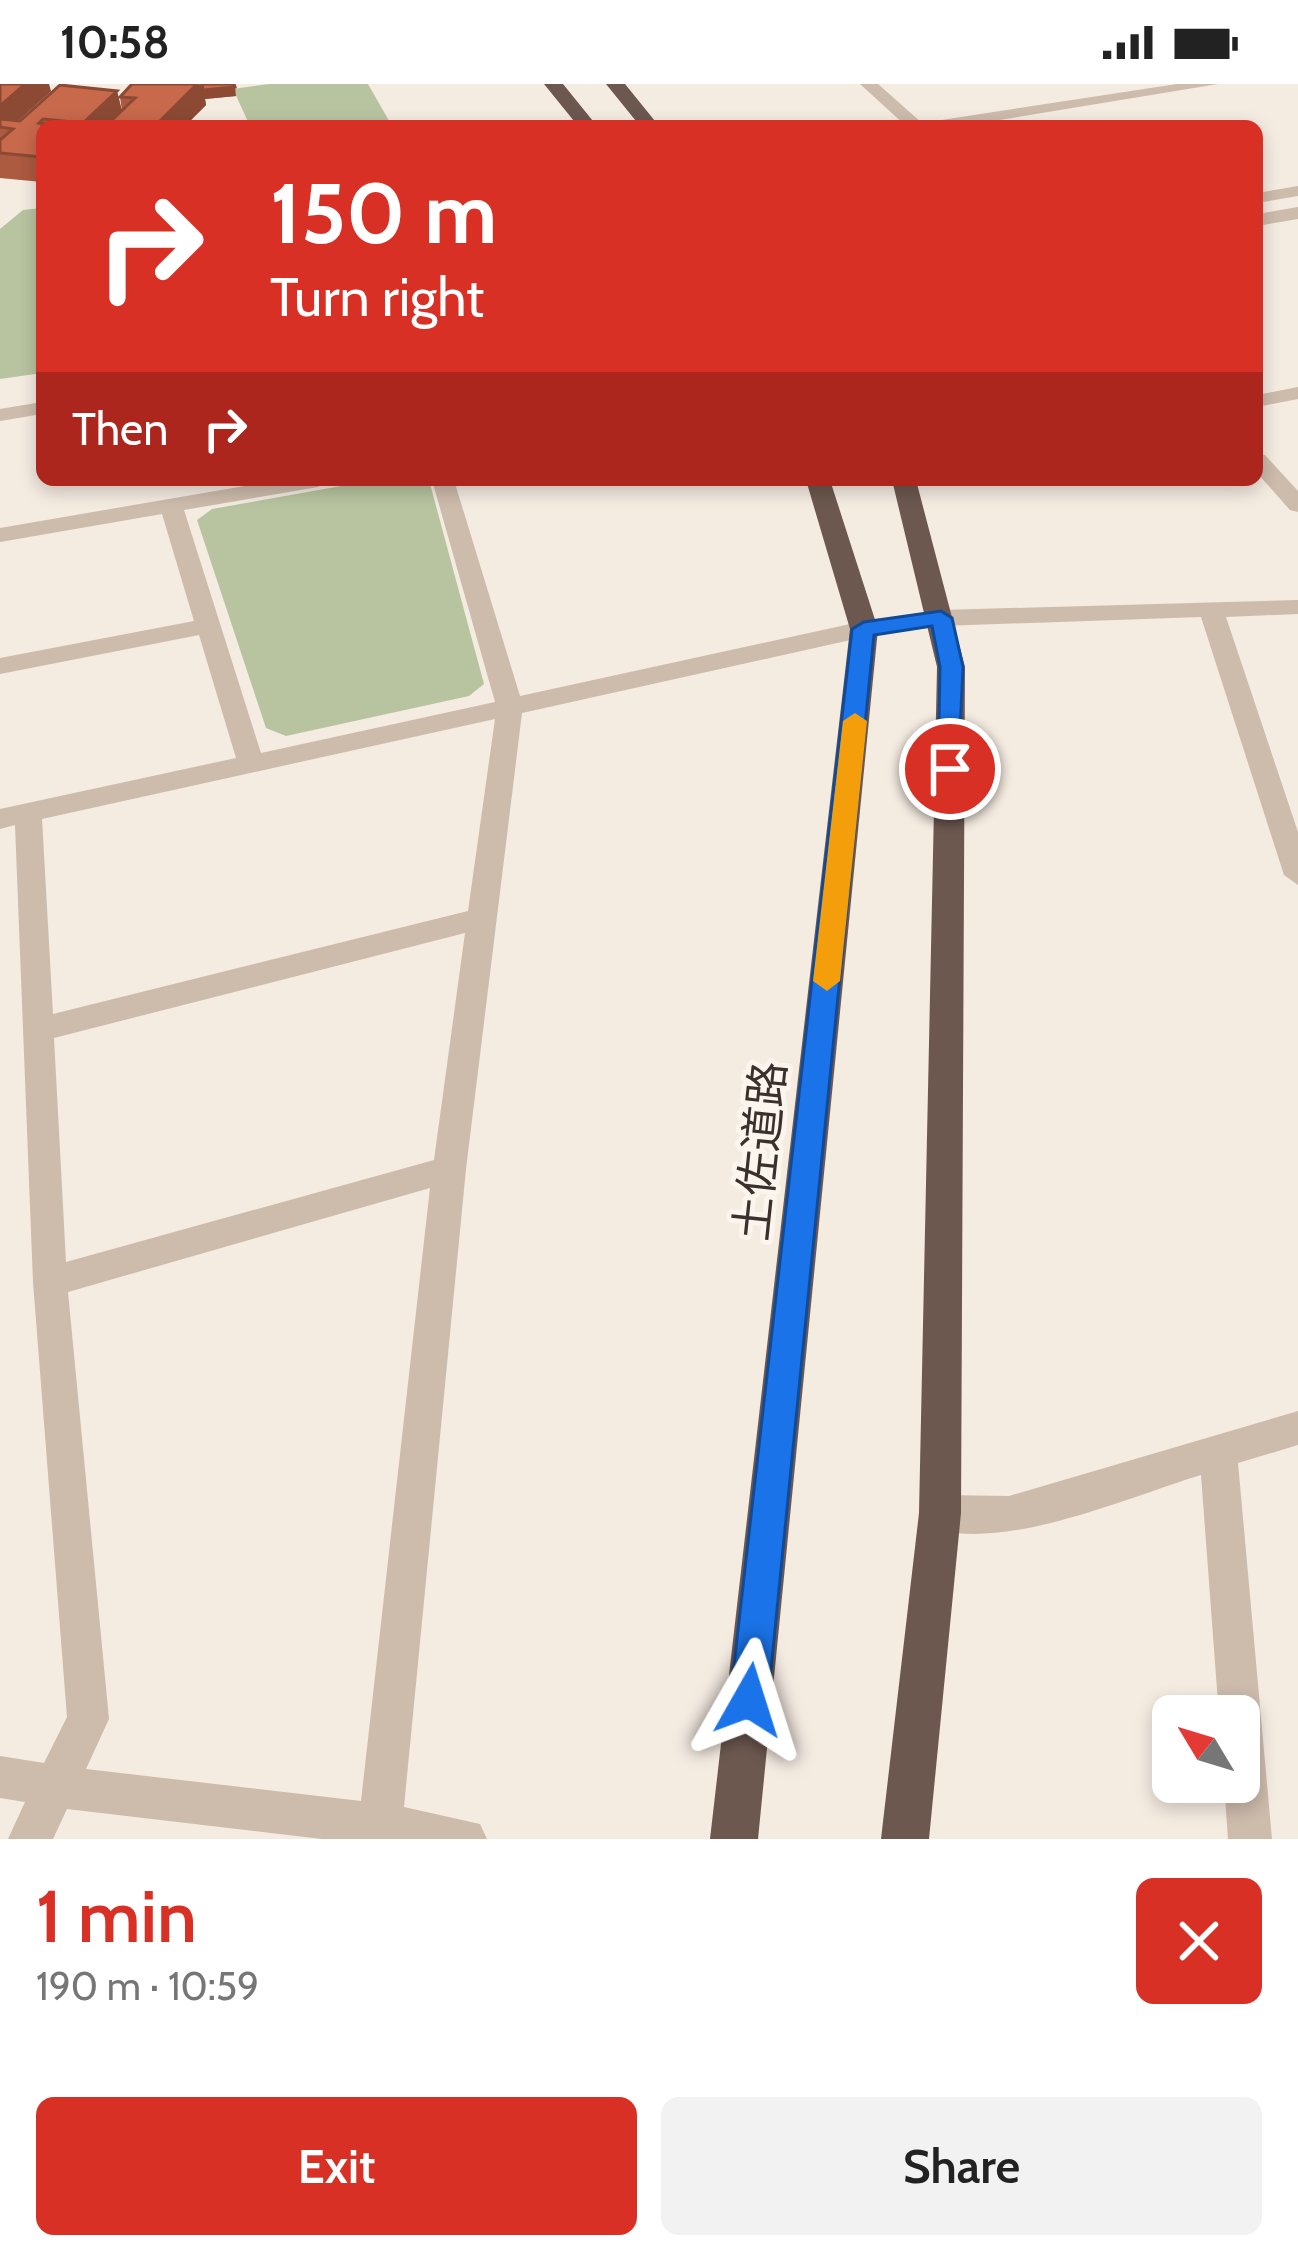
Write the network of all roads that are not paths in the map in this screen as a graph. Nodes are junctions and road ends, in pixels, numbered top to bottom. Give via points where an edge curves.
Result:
1 (554, 84) edge
2 (614, 84) edge
3 (868, 84) edge
4 (1210, 84) edge
5 (582, 120) edge
6 (645, 120) edge
7 (909, 120) edge
8 (968, 120) edge
9 (1298, 191) edge
10 (1263, 197) edge
11 (1298, 213) edge
12 (1263, 219) edge
13 (1298, 394) edge
14 (1263, 400) edge
15 (36, 409) edge
16 (0, 416) edge
17 (1263, 467) edge
18 (284, 486) edge
19 (445, 486) edge
20 (820, 486) edge
21 (906, 486) edge
22 (1298, 505) edge
23 (170, 506) junction
24 (0, 535) edge
25 (1298, 608) edge
26 (1211, 610) junction
27 (941, 618) junction
28 (208, 626) junction
29 (864, 629) junction
30 (0, 666) edge
31 (510, 707) junction
32 (251, 764) junction
33 (14, 816) edge
34 (1298, 875) edge
35 (482, 917) junction
36 (38, 1030) junction
37 (449, 1169) junction
38 (50, 1282) junction
39 (1298, 1428) edge
40 (1218, 1452) junction
41 (940, 1513) junction
42 (0, 1777) edge
43 (58, 1787) junction
44 (380, 1831) edge
45 (30, 1839) edge
46 (465, 1839) edge
47 (734, 1839) edge
48 (905, 1839) edge
49 (1250, 1839) edge

1 - 5 highway
2 - 6 highway
3 - 7 street
4 - 8 street
9 - 10 street
11 - 12 street
13 - 14 street
15 - 16 street
17 - 22 street
18 - 23 street
19 - 31 street
20 - 29 highway, 土佐道路
21 - 27 highway
23 - 24 street
23 - 28 street
25 - 26 street
26 - 27 street
26 - 34 street
27 - 29 street
27 - 41 highway via 951,667
28 - 30 street
28 - 32 street
29 - 31 street
29 - 47 highway, 土佐道路
31 - 32 street
31 - 35 street
32 - 33 street
33 - 36 street
35 - 36 street
35 - 37 street
36 - 38 street
37 - 38 street
37 - 44 street
38 - 43 street via 88,1719
39 - 40 street
40 - 41 street via 1009,1514
40 - 49 street
41 - 48 highway
42 - 43 street
43 - 44 street
43 - 45 street
44 - 46 street

